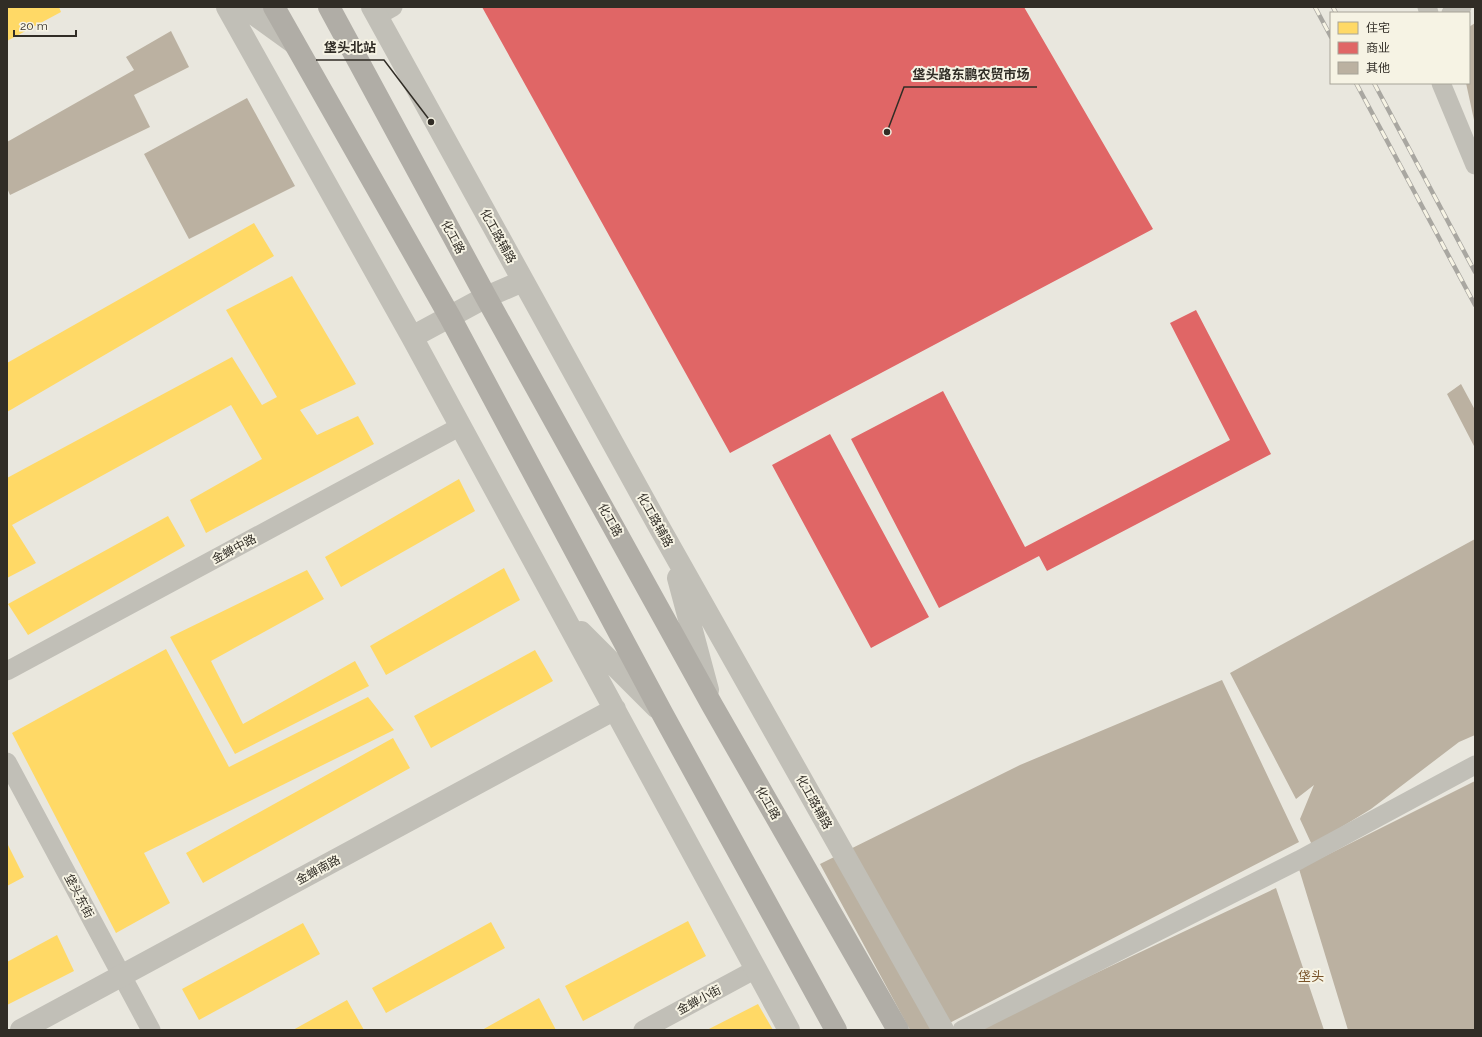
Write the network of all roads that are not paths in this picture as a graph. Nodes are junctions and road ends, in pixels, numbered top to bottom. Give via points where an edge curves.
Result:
1 (227, 7) edge
2 (244, 7) edge
3 (274, 7) edge
4 (329, 7) edge
5 (1462, 7) edge
6 (381, 10) edge
7 (1453, 12) edge
8 (294, 43) junction
9 (1441, 84) edge
10 (1475, 165) edge
11 (523, 281) junction
12 (486, 297) junction
13 (450, 317) junction
14 (412, 337) junction
15 (461, 426) junction
16 (658, 525) junction
17 (564, 614) junction
18 (7, 671) edge
19 (712, 705) junction
20 (615, 709) junction
21 (662, 713) junction
22 (7, 762) edge
23 (1475, 765) edge
24 (756, 969) junction
25 (122, 976) junction
26 (21, 1030) edge
27 (151, 1030) edge
28 (643, 1030) edge
29 (789, 1030) edge
30 (836, 1030) edge
31 (898, 1030) edge
32 (942, 1030) edge
33 (962, 1030) edge

1 - 14 street
2 - 8 street
3 - 8 main road
4 - 12 main road, 化工路
5 - 7 street
6 - 11 street, 化工路辅路
8 - 13 main road
9 - 10 street
11 - 12 street
11 - 16 street, 化工路辅路
12 - 13 street
12 - 19 main road, 化工路
13 - 14 street
13 - 21 main road
14 - 15 street
15 - 17 street
15 - 18 street, 金蝉中路
16 - 19 street via 681,586
16 - 32 street, 化工路辅路
17 - 20 street
17 - 21 street
19 - 31 main road, 化工路
20 - 24 street
20 - 25 street, 金蝉南路
21 - 30 main road
22 - 25 street, 垡头东街
23 - 33 street via 1299,860
24 - 28 street, 金蝉小街
24 - 29 street
25 - 26 street, 金蝉南路
25 - 27 street, 垡头东街

